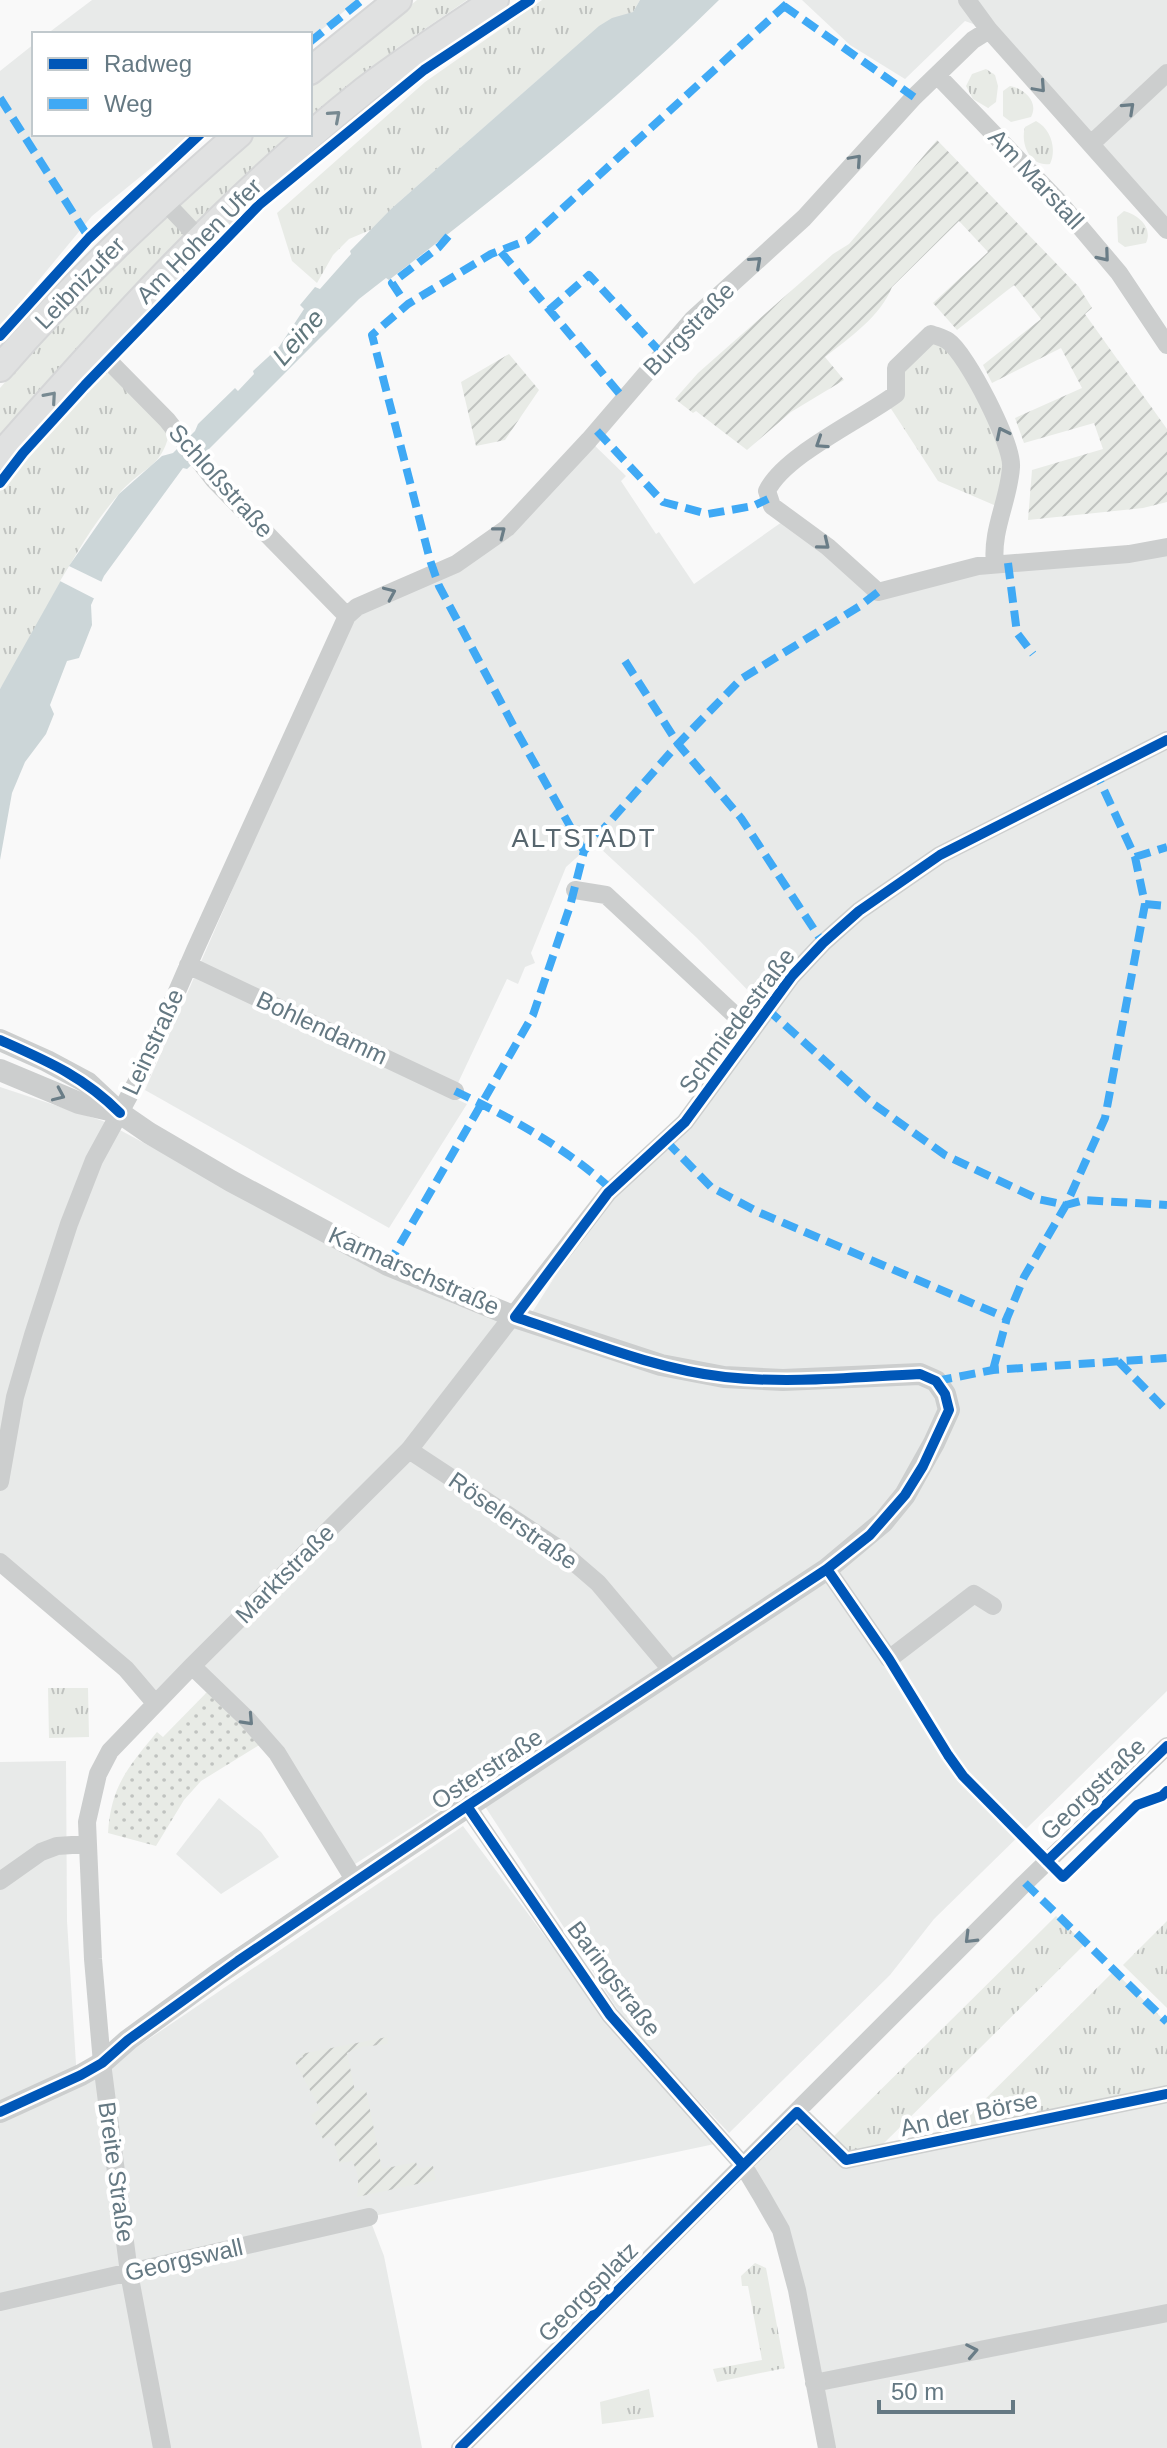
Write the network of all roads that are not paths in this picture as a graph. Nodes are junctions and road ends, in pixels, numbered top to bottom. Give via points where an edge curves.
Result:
1 (398, 0) edge
2 (495, 0) edge
3 (967, 0) edge
4 (989, 30) junction
5 (312, 69) edge
6 (1167, 73) edge
7 (937, 75) junction
8 (237, 136) edge
9 (1092, 143) junction
10 (163, 200) junction
11 (1167, 230) edge
12 (199, 238) junction
13 (1167, 345) edge
14 (95, 347) junction
15 (0, 368) edge
16 (0, 456) edge
17 (1167, 547) edge
18 (995, 564) junction
19 (347, 616) junction
20 (1167, 740) edge
21 (575, 890) dead end
22 (188, 965) junction
23 (752, 1031) junction
24 (0, 1040) edge
25 (0, 1070) edge
26 (455, 1091) dead end
27 (120, 1113) junction
28 (515, 1317) junction
29 (949, 1410) joint
30 (409, 1450) junction
31 (0, 1482) edge
32 (0, 1562) edge
33 (827, 1569) junction
34 (993, 1606) dead end
35 (192, 1666) junction
36 (673, 1672) junction
37 (155, 1703) junction
38 (1167, 1746) edge
39 (467, 1806) junction
40 (87, 1844) junction
41 (0, 1881) edge
42 (355, 1881) junction
43 (102, 2063) junction
44 (1167, 2094) edge
45 (0, 2112) edge
46 (797, 2112) junction
47 (743, 2165) junction
48 (369, 2217) dead end
49 (129, 2273) junction
50 (0, 2302) edge
51 (1167, 2313) edge
52 (814, 2383) junction
53 (162, 2448) edge
54 (460, 2448) edge
55 (827, 2448) edge

1 - 5 main road
12 -> 2 main road via 365,91
3 - 4 street
4 - 7 street
4 -> 9 street
9 -> 6 street
7 -> 13 street, Am Marstall via 1059,202 1119,273
19 -> 7 street, Burgstraße via 456,564 507,528 692,320 804,218
8 - 10 main road, Leibnizufer
9 - 11 street
10 - 12 street
10 - 15 main road, Leibnizufer
12 - 14 main road
16 -> 14 main road
14 - 19 street, Schloßstraße via 185,441 214,480
17 - 18 street
18 -> 18 street via 1010,450 972,371 948,341 930,335 896,368 896,394 796,459 767,491 779,511 878,592
19 - 22 street, Leinstraße
20 - 23 street, Schmiedestraße via 940,855 859,911 792,976
21 - 23 street via 606,895
22 - 26 street, Bohlendamm
22 - 27 street, Leinstraße
23 - 28 street, Schmiedestraße via 685,1122 608,1193
24 - 27 street, Karmarschstraße via 88,1083
25 -> 27 street, Karmarschstraße via 79,1103
27 - 28 street, Karmarschstraße via 348,1245
27 - 31 street, Leinstraße via 79,1199 33,1335
28 - 29 street, Karmarschstraße via 661,1365 724,1377 920,1374 936,1381
28 - 30 street, Marktstraße
29 - 33 street, Osterstraße via 905,1495 870,1535
30 - 35 street, Marktstraße
30 - 36 street, Röselerstraße via 555,1546 598,1583
32 - 37 street via 126,1669
33 - 34 street via 889,1659 974,1594
33 - 36 street, Osterstraße
35 - 37 street, Marktstraße
35 -> 42 street via 277,1753
36 - 39 street, Osterstraße
37 - 40 street, Marktstraße via 110,1751 98,1774
38 -> 46 street, Georgstraße
39 - 42 street, Osterstraße
39 - 47 street, Baringstraße via 610,2015
40 - 41 street via 41,1852
40 - 43 street, Breite Straße
42 - 43 street, Osterstraße via 218,1974
43 - 45 street, Osterstraße
43 - 49 street, Breite Straße
44 - 46 street, An der Börse via 846,2160
46 - 47 street, Georgstraße
47 - 52 street via 781,2230
47 - 54 street, Georgsplatz
48 - 49 street, Georgswall
49 - 50 street, Georgswall
49 - 53 street, Breite Straße
52 -> 51 street
52 - 55 street

